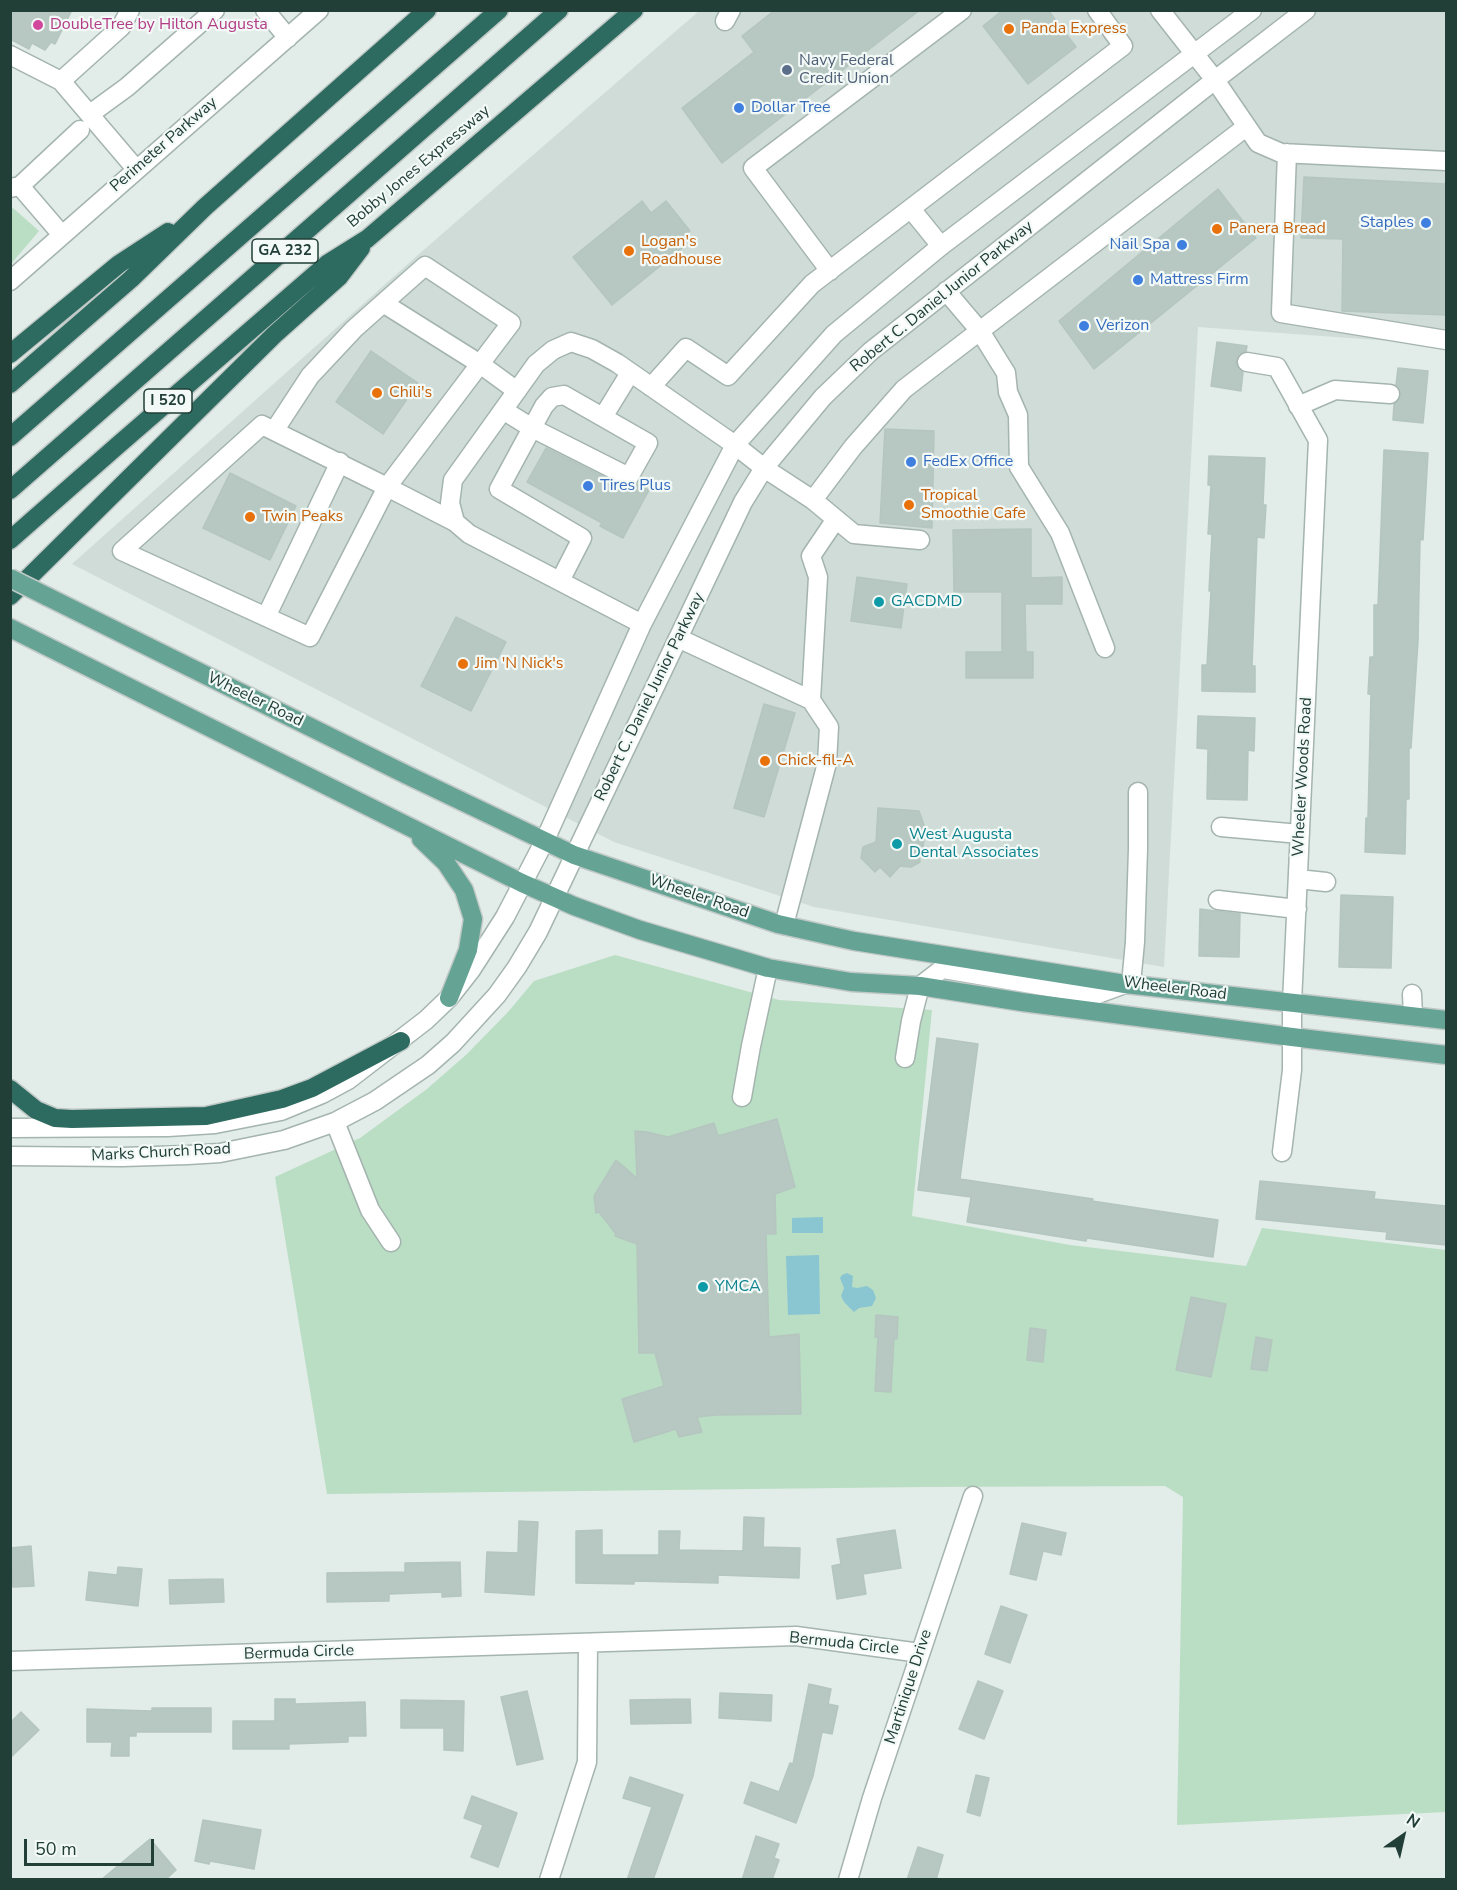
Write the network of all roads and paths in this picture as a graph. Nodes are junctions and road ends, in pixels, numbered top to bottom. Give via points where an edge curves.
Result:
1 (130, 10) edge
2 (214, 10) edge
3 (265, 10) edge
4 (319, 10) edge
5 (427, 10) edge
6 (499, 10) edge
7 (560, 10) edge
8 (634, 10) edge
9 (962, 10) edge
10 (1096, 10) edge
11 (1160, 10) edge
12 (1252, 10) edge
13 (1306, 10) edge
14 (288, 38) junction
15 (1194, 54) junction
16 (10, 55) edge
17 (1215, 80) junction
18 (61, 81) junction
19 (90, 114) junction
20 (1246, 127) junction
21 (80, 130) dead end
22 (1287, 153) junction
23 (1446, 161) edge
24 (136, 169) junction
25 (15, 187) edge
26 (206, 207) junction
27 (911, 209) junction
28 (62, 235) junction
29 (367, 239) junction
30 (941, 246) junction
31 (830, 271) junction
32 (10, 281) edge
33 (946, 291) junction
34 (383, 303) junction
35 (980, 331) junction
36 (1446, 340) edge
37 (10, 354) edge
38 (1247, 362) dead end
39 (480, 364) junction
40 (630, 373) junction
41 (10, 384) edge
42 (651, 387) junction
43 (517, 391) junction
44 (1390, 394) dead end
45 (1298, 406) junction
46 (504, 410) junction
47 (603, 417) junction
48 (532, 428) junction
49 (274, 431) junction
50 (10, 437) edge
51 (735, 445) junction
52 (340, 462) junction
53 (764, 468) junction
54 (387, 487) junction
55 (10, 490) edge
56 (813, 500) junction
57 (836, 519) junction
58 (455, 522) junction
59 (10, 540) edge
60 (920, 540) dead end
61 (10, 578) edge
62 (560, 581) junction
63 (10, 596) edge
64 (266, 617) junction
65 (642, 624) junction
66 (10, 628) edge
67 (678, 638) junction
68 (1106, 648) dead end
69 (811, 700) junction
70 (1138, 792) dead end
71 (407, 826) junction
72 (1221, 827) dead end
73 (1300, 834) junction
74 (545, 840) junction
75 (574, 855) junction
76 (1298, 879) junction
77 (1326, 882) dead end
78 (522, 883) junction
79 (555, 897) junction
80 (1218, 900) dead end
81 (1297, 909) junction
82 (784, 925) junction
83 (768, 968) junction
84 (1128, 984) junction
85 (920, 987) junction
86 (1412, 994) dead end
87 (449, 998) junction
88 (1292, 1003) junction
89 (1413, 1016) junction
90 (1446, 1020) edge
91 (1292, 1037) junction
92 (401, 1041) junction
93 (1446, 1055) edge
94 (905, 1058) dead end
95 (10, 1089) edge
96 (742, 1097) dead end
97 (335, 1122) junction
98 (10, 1128) edge
99 (1282, 1152) dead end
100 (10, 1156) edge
101 (391, 1242) dead end
102 (973, 1496) dead end
103 (588, 1644) junction
104 (920, 1653) junction
105 (10, 1661) edge
106 (549, 1880) edge
107 (848, 1880) edge

1 - 18 street via 121,27
2 - 19 street via 127,87
3 - 14 street
4 - 14 street, Perimeter Parkway
5 - 26 highway
6 - 50 highway, GA 232
7 - 55 highway, Bobby Jones Expressway / GA 232
8 - 29 highway, Bobby Jones Expressway / I 520
9 - 31 street via 753,168
10 - 27 street via 1123,46
11 - 15 street
12 - 15 street, Robert C. Daniel Junior Parkway
13 - 17 street, Robert C. Daniel Junior Parkway
14 - 24 street, Perimeter Parkway
15 - 17 street
15 - 30 street, Robert C. Daniel Junior Parkway
16 - 18 street
17 - 20 street
17 - 33 street, Robert C. Daniel Junior Parkway
18 - 19 street
19 - 24 street
20 - 22 street via 1258,143
20 - 35 street
21 - 25 street
22 - 23 street
22 - 36 street via 1281,313
24 - 28 street, Perimeter Parkway
25 - 28 street
26 - 37 highway via 119,264
26 - 41 highway via 131,279
27 - 30 street
27 - 31 street
28 - 32 street, Perimeter Parkway
29 - 59 highway, Bobby Jones Expressway / I 520 via 327,264
29 - 63 highway via 339,277 274,335
30 - 51 street, Robert C. Daniel Junior Parkway via 834,334
31 - 42 street via 812,284 728,376 686,348
33 - 35 street
33 - 53 street, Robert C. Daniel Junior Parkway via 870,351 822,397
34 - 39 street
34 - 39 street via 425,266 511,323
34 - 49 street via 310,376
35 - 56 street via 904,389
35 - 68 street via 1006,373 1008,392 1018,415 1019,467 1060,533
38 - 45 street, Wheeler Woods Road via 1277,368
39 - 43 street
39 - 54 street
40 - 42 street
40 - 43 street via 592,349 571,342 536,364
40 - 47 street
42 - 51 street
43 - 46 street
44 - 45 street via 1335,390
45 - 73 street, Wheeler Woods Road via 1318,440
46 - 48 street
46 - 58 street via 453,480 450,503
47 - 48 street via 564,395 552,397
47 - 48 street via 648,443 629,477
48 - 62 street via 500,489 582,538
49 - 52 street
49 - 64 street via 262,425 122,551
51 - 53 street
51 - 65 street, Robert C. Daniel Junior Parkway
52 - 54 street
52 - 64 street
53 - 56 street
53 - 67 street, Robert C. Daniel Junior Parkway via 743,502
54 - 58 street
54 - 64 street via 310,637
56 - 57 street
57 - 60 street via 854,534
57 - 69 street via 811,556 818,577
58 - 62 street via 480,541
61 - 74 main road, Wheeler Road, bridge
62 - 65 street
65 - 74 street, Robert C. Daniel Junior Parkway
66 - 71 main road, Wheeler Road
67 - 69 street
67 - 75 street, Robert C. Daniel Junior Parkway
69 - 82 street via 829,727 827,763
70 - 84 street
71 - 78 main road, Wheeler Road
71 - 87 main road via 446,863 464,890 473,919 468,950
72 - 73 street
73 - 76 street, Wheeler Woods Road
74 - 75 main road, Wheeler Road
74 - 78 street, Marks Church Road
75 - 79 street, Marks Church Road
75 - 82 main road, Wheeler Road
76 - 77 street
76 - 81 street, Wheeler Woods Road
78 - 79 main road, Wheeler Road
78 - 87 street, Marks Church Road via 489,945
79 - 83 main road, Wheeler Road via 640,930
79 - 97 street, Marks Church Road via 517,967 453,1043 402,1084
80 - 81 street
81 - 88 street, Wheeler Woods Road
82 - 84 main road, Wheeler Road via 854,941
83 - 85 main road, Wheeler Road via 851,982
83 - 96 street
84 - 85 street via 1095,995 942,969
84 - 88 main road, Wheeler Road
85 - 91 main road, Wheeler Road
85 - 94 street
86 - 89 street
87 - 92 street, Marks Church Road
88 - 89 main road, Wheeler Road
88 - 91 street, Wheeler Woods Road
89 - 90 main road, Wheeler Road
91 - 93 main road, Wheeler Road
91 - 99 street, Wheeler Woods Road
92 - 95 highway via 312,1088 206,1116 55,1118 36,1110
92 - 98 street, Marks Church Road via 348,1080 281,1110 215,1124
97 - 100 street, Marks Church Road via 284,1140 220,1153
97 - 101 street via 370,1210
102 - 104 street, Martinique Drive
103 - 104 street, Bermuda Circle via 796,1636
103 - 105 street, Bermuda Circle
103 - 106 street via 586,1762
104 - 107 street, Martinique Drive

